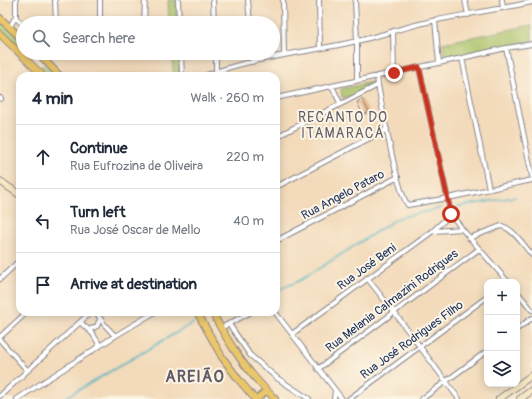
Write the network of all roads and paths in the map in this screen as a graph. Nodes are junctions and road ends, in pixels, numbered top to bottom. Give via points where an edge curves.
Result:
1 (16, 0) edge
2 (56, 0) edge
3 (100, 0) edge
4 (144, 0) edge
5 (178, 0) edge
6 (213, 0) edge
7 (248, 0) edge
8 (283, 0) edge
9 (319, 0) edge
10 (355, 0) edge
11 (465, 0) edge
12 (502, 0) edge
13 (532, 2) edge
14 (503, 8) junction
15 (468, 15) junction
16 (56, 16) edge
17 (100, 16) edge
18 (144, 16) edge
19 (179, 16) edge
20 (214, 16) edge
21 (249, 16) edge
22 (0, 18) edge
23 (16, 18) joint
24 (435, 20) junction
25 (10, 27) junction
26 (393, 31) junction
27 (16, 32) edge
28 (0, 34) edge
29 (357, 41) junction
30 (532, 44) edge
31 (320, 48) junction
32 (506, 48) junction
33 (16, 49) edge
34 (284, 55) junction
35 (280, 56) edge
36 (462, 58) junction
37 (28, 60) edge
38 (38, 60) edge
39 (45, 60) edge
40 (181, 60) edge
41 (216, 60) edge
42 (261, 60) edge
43 (252, 62) joint
44 (439, 63) junction
45 (32, 64) junction
46 (419, 67) junction
47 (216, 71) joint
48 (39, 72) edge
49 (56, 72) edge
50 (182, 72) edge
51 (394, 73) junction
52 (377, 76) junction
53 (357, 80) junction
54 (378, 85) junction
55 (332, 86) junction
56 (280, 97) edge
57 (340, 103) junction
58 (387, 129) junction
59 (280, 135) edge
60 (532, 176) edge
61 (398, 177) junction
62 (532, 180) edge
63 (0, 181) edge
64 (280, 185) edge
65 (489, 190) junction
66 (16, 192) edge
67 (448, 198) junction
68 (451, 214) junction
69 (462, 229) junction
70 (433, 231) junction
71 (469, 238) junction
72 (280, 239) edge
73 (478, 249) junction
74 (532, 256) edge
75 (16, 264) edge
76 (367, 278) junction
77 (0, 279) edge
78 (505, 279) edge
79 (520, 296) edge
80 (484, 299) edge
81 (532, 310) edge
82 (394, 312) junction
83 (23, 316) edge
84 (87, 316) edge
85 (98, 316) edge
86 (148, 316) edge
87 (199, 316) edge
88 (214, 316) edge
89 (244, 316) edge
90 (279, 316) edge
91 (532, 318) edge
92 (100, 319) junction
93 (80, 322) junction
94 (229, 324) junction
95 (520, 327) edge
96 (221, 328) junction
97 (89, 330) junction
98 (292, 334) junction
99 (115, 336) junction
100 (0, 339) edge
101 (100, 346) junction
102 (419, 346) junction
103 (484, 353) edge
104 (318, 369) junction
105 (27, 370) junction
106 (532, 375) edge
107 (446, 382) junction
108 (532, 390) edge
109 (266, 391) junction
110 (335, 391) junction
111 (0, 396) edge
112 (17, 399) edge
113 (256, 399) edge
114 (275, 399) edge
115 (309, 399) edge
116 (334, 399) edge
117 (342, 399) edge
118 (349, 399) edge
119 (422, 399) edge
120 (459, 399) edge
121 (499, 399) edge
122 (520, 399) edge

1 - 23 street
2 - 16 street
3 - 17 street
4 - 18 street
5 - 19 street
6 - 20 street
7 - 21 street
8 - 34 street
9 - 31 street
10 - 29 street
11 - 15 street
12 - 14 street
13 - 14 street
14 - 15 street
15 - 24 street
22 - 25 main road
23 - 25 street
24 - 26 street
24 - 44 street
25 - 27 main road
26 - 29 street
26 - 51 street
28 - 33 main road
29 - 31 street
29 - 53 street
30 - 32 street
31 - 34 street
32 - 36 street
32 - 60 street
34 - 35 street
36 - 44 street
36 - 65 street
37 - 45 main road
38 - 45 main road
39 - 49 main road
40 - 50 street
41 - 47 street
42 - 43 street
43 - 47 street
44 - 46 street
45 - 48 main road
46 - 51 street
46 - 67 street
51 - 52 street
52 - 53 street
52 - 54 street
53 - 55 street
54 - 57 street
54 - 58 street
55 - 56 street
55 - 57 street
57 - 59 street
58 - 61 street
58 - 64 street
61 - 67 street via 408,205
61 - 72 street, Rua Angelo Pataro
62 - 65 street
63 - 66 street
65 - 67 street
67 - 68 street
68 - 69 street
68 - 70 street, Rua José Beni
69 - 70 street
69 - 71 street
70 - 76 street, Rua José Beni
71 - 73 street
71 - 74 street via 501,226 506,227
73 - 78 street
73 - 82 street, Rua Melania Calmazini Rodrigues
75 - 77 street
76 - 82 street
76 - 98 street, Rua José Beni
79 - 81 street
80 - 102 street, Rua José Rodrigues Filho
82 - 102 street
82 - 104 street, Rua Melania Calmazini Rodrigues
83 - 100 street
84 - 93 street
85 - 92 street
86 - 99 street
87 - 113 main road via 222,357
88 - 96 main road
89 - 94 street
90 - 98 street
91 - 95 street
92 - 97 street via 97,326
92 - 99 street
93 - 97 street
93 - 105 street
94 - 96 street
94 - 115 street via 250,355 277,378
96 - 109 main road via 248,371
97 - 101 street
98 - 104 street
99 - 101 street
100 - 105 street
101 - 112 street
102 - 107 street
102 - 118 street, Rua José Rodrigues Filho
103 - 107 street
104 - 110 street
105 - 111 street
106 - 121 street
107 - 119 street
107 - 120 street
108 - 122 street
109 - 113 main road
109 - 114 main road
110 - 116 street
110 - 117 street

